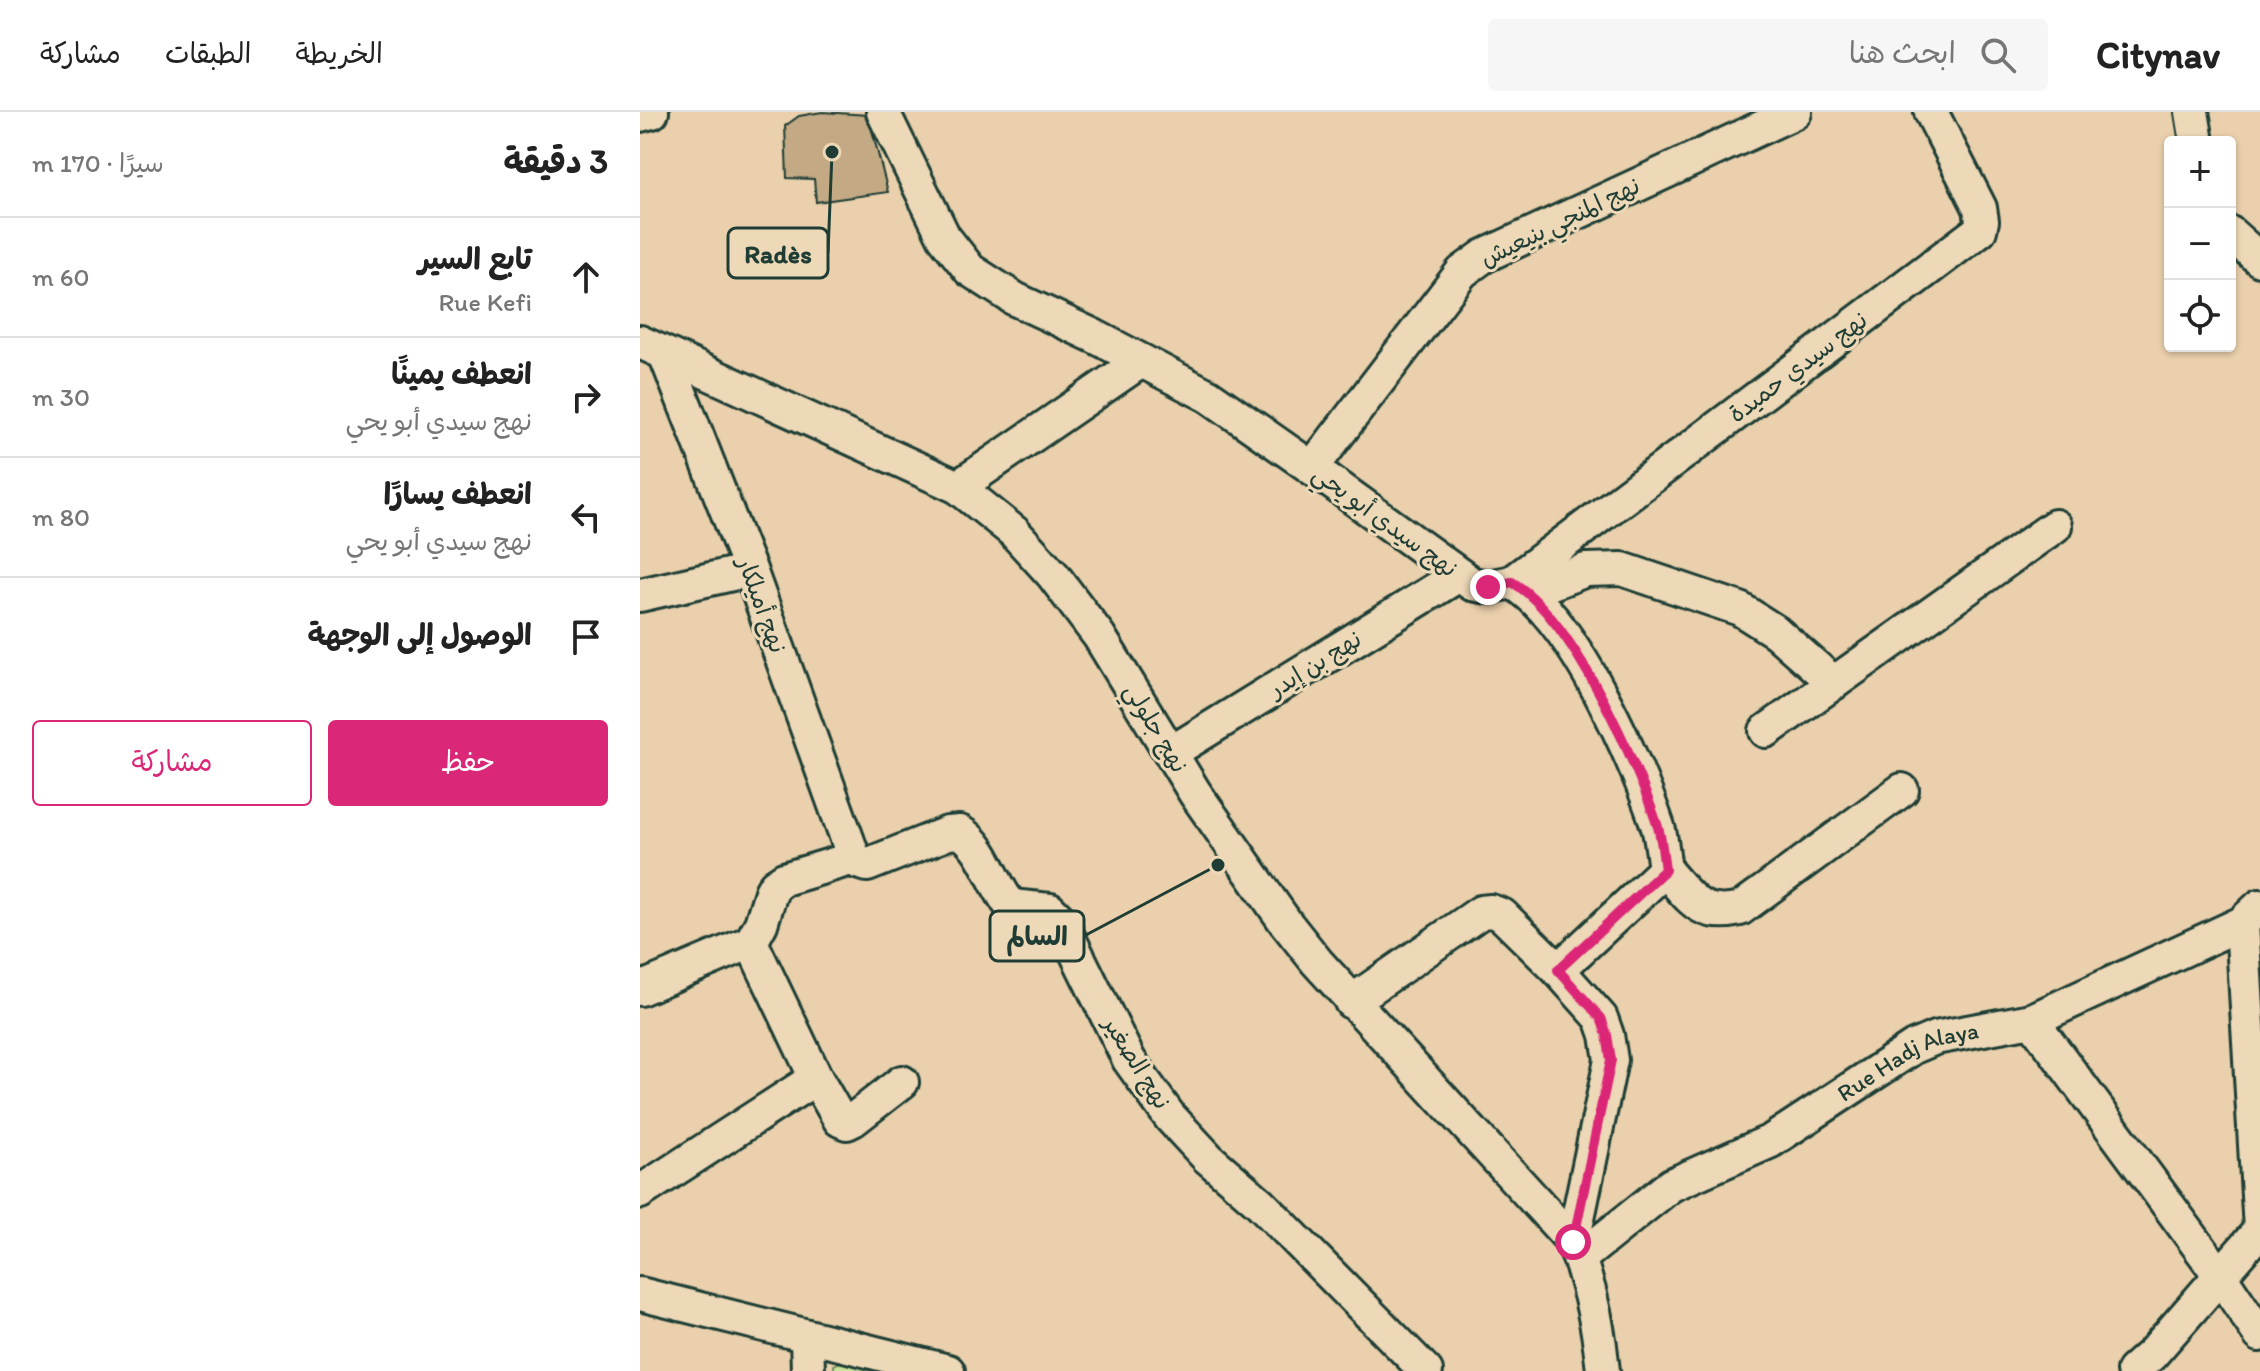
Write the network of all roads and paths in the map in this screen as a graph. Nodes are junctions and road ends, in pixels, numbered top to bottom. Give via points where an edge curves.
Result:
1 (652, 112) edge
2 (883, 112) edge
3 (1795, 112) edge
4 (1931, 112) edge
5 (2192, 112) edge
6 (640, 115) edge
7 (2196, 136) edge
8 (2236, 241) edge
9 (2260, 260) edge
10 (652, 348) edge
11 (1141, 361) junction
12 (1312, 468) junction
13 (958, 487) junction
14 (2055, 526) dead end
15 (750, 570) junction
16 (1459, 575) junction
17 (1520, 587) junction
18 (640, 595) edge
19 (1834, 683) junction
20 (1766, 731) dead end
21 (1172, 752) junction
22 (1902, 790) dead end
23 (854, 858) junction
24 (1665, 870) junction
25 (2252, 930) edge
26 (751, 942) junction
27 (1558, 970) junction
28 (640, 989) edge
29 (1351, 1002) junction
30 (2032, 1020) junction
31 (816, 1078) junction
32 (902, 1082) dead end
33 (640, 1192) edge
34 (2260, 1230) edge
35 (1576, 1250) junction
36 (2219, 1274) junction
37 (640, 1294) edge
38 (2260, 1335) edge
39 (807, 1337) junction
40 (808, 1371) edge
41 (948, 1371) edge
42 (1426, 1371) edge
43 (1603, 1371) edge
44 (2133, 1371) edge

1 - 6 street
2 - 11 street, نهج سيدي أبو يحي via 944,237 970,270 1015,299
3 - 12 street, نهج المنجي بنيعيش via 1484,256 1462,272
4 - 17 street, نهج سيدي حميدة via 1980,208 1980,230
5 - 7 street
8 - 9 street
10 - 13 street, نهج جلولي
10 - 15 street, نهج أميلكار
11 - 12 street, نهج سيدي أبو يحي via 1209,396
11 - 13 street
12 - 16 street, نهج سيدي أبو يحي
13 - 21 street, نهج جلولي via 1014,532 1053,575 1099,636
14 - 19 street
15 - 18 street
15 - 23 street, نهج أميلكار
16 - 17 street, نهج سيدي أبو يحي via 1472,584
16 - 21 street, نهج بن إيدر
17 - 19 street, نهج سيدي أبو يحي via 1586,570 1622,569 1740,609 1776,632
17 - 24 street via 1551,616 1593,680 1659,829
19 - 20 street
21 - 29 street, نهج جلولي via 1286,923
22 - 24 street via 1740,909 1710,913
23 - 26 street via 775,885
23 - 42 street, نهج الصغير via 867,865 948,833 972,839 1011,906 1050,910 1060,920 1129,1060 1170,1117
24 - 27 street
25 - 30 street, Rue Hadj Alaya
25 - 34 street
26 - 28 street
26 - 31 street
27 - 29 street via 1502,915 1481,912
27 - 35 street via 1601,1018 1611,1060
29 - 35 street, نهج جلولي
30 - 35 street, Rue Hadj Alaya via 1935,1038 1914,1047 1771,1141 1671,1185
30 - 36 street
31 - 32 street via 835,1113 847,1123
31 - 33 street
34 - 36 street
35 - 43 street
36 - 38 street
36 - 44 street
37 - 39 street
39 - 40 street
39 - 41 street

